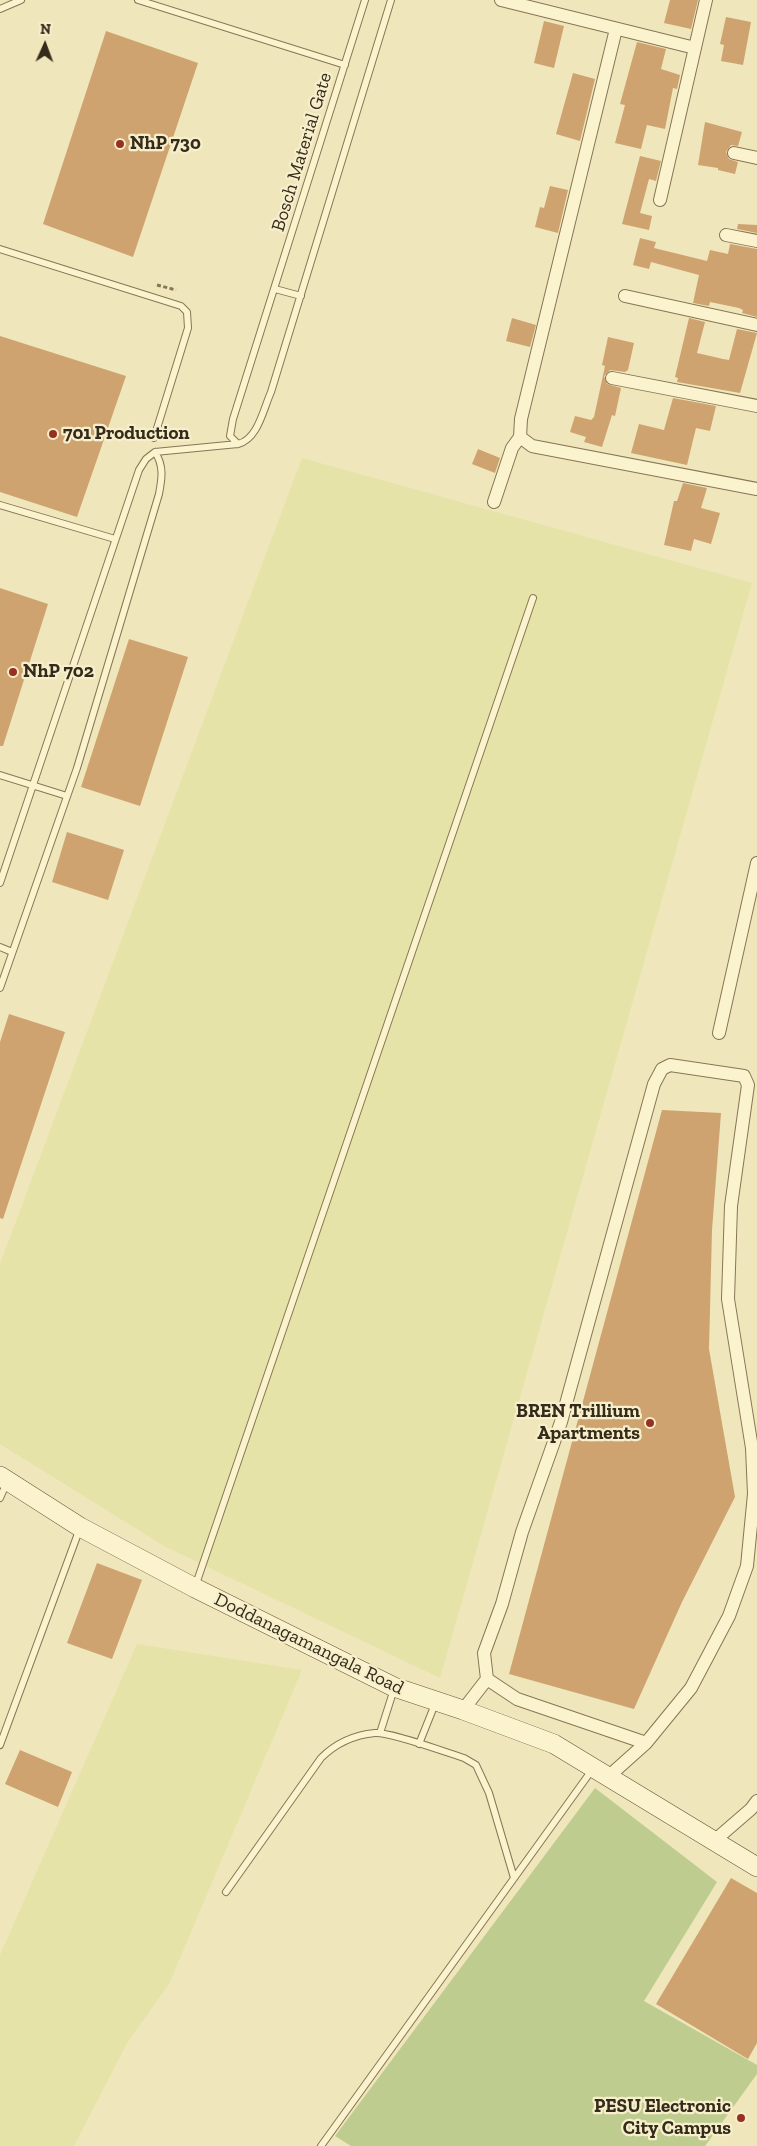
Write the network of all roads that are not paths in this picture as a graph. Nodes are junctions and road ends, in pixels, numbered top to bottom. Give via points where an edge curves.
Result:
1 (22, 0) edge
2 (138, 0) edge
3 (365, 0) edge
4 (391, 0) edge
5 (501, 0) edge
6 (706, 0) edge
7 (0, 9) edge
8 (616, 29) junction
9 (695, 48) junction
10 (345, 65) junction
11 (734, 153) dead end
12 (757, 158) edge
13 (660, 200) dead end
14 (726, 235) dead end
15 (757, 240) edge
16 (0, 249) edge
17 (275, 289) junction
18 (301, 296) junction
19 (625, 296) dead end
20 (757, 325) edge
21 (612, 378) dead end
22 (757, 406) edge
23 (520, 437) junction
24 (154, 438) dead end
25 (238, 444) junction
26 (155, 452) junction
27 (757, 489) edge
28 (494, 502) dead end
29 (0, 505) edge
30 (115, 539) junction
31 (533, 598) dead end
32 (0, 775) edge
33 (32, 785) junction
34 (67, 796) junction
35 (757, 863) edge
36 (0, 883) edge
37 (0, 948) edge
38 (12, 952) junction
39 (0, 988) edge
40 (719, 1033) dead end
41 (4, 1478) edge
42 (0, 1498) edge
43 (80, 1527) junction
44 (195, 1588) junction
45 (487, 1679) junction
46 (394, 1687) junction
47 (436, 1701) junction
48 (463, 1710) junction
49 (380, 1733) junction
50 (646, 1743) junction
51 (419, 1744) junction
52 (0, 1746) edge
53 (601, 1773) junction
54 (757, 1800) edge
55 (714, 1841) junction
56 (757, 1868) edge
57 (514, 1878) junction
58 (226, 1892) dead end
59 (321, 2146) edge

1 - 7 lane
2 - 10 lane
3 - 10 lane, Bosch Material Gate
4 - 18 lane
5 - 8 street
6 - 9 street
8 - 9 street
8 - 23 street via 521,418
9 - 13 street
10 - 17 lane, Bosch Material Gate
11 - 12 street
14 - 15 street
16 - 24 lane via 180,306 187,312 188,328
17 - 18 lane
17 - 25 lane, Bosch Material Gate via 234,419 230,436
18 - 25 lane via 271,392 253,435 247,442
19 - 20 street
21 - 22 street
23 - 27 street via 532,446
23 - 28 street via 512,448
25 - 26 lane
26 - 30 lane via 139,470
26 - 34 lane via 163,475 159,494
29 - 30 lane
30 - 33 lane
31 - 44 lane
32 - 33 lane
33 - 34 lane
33 - 36 lane
34 - 38 lane
35 - 40 street
37 - 38 lane
38 - 39 lane
41 - 42 lane
41 - 43 street, Doddanagamangala Road
43 - 44 street, Doddanagamangala Road
43 - 52 lane
44 - 46 street, Doddanagamangala Road
45 - 48 street
45 - 50 street via 517,1699
45 - 50 street via 484,1653 561,1422 654,1084 662,1069 670,1065 744,1076 748,1085 731,1206 728,1299 752,1448 754,1494 747,1566 729,1616 691,1688
46 - 47 street, Doddanagamangala Road
46 - 49 lane
47 - 48 street, Doddanagamangala Road
47 - 51 lane
48 - 53 street, Doddanagamangala Road via 554,1744
49 - 51 lane
49 - 58 lane via 356,1737 333,1746 320,1758
50 - 53 street
51 - 57 lane via 476,1765 489,1793
53 - 55 street, Doddanagamangala Road
53 - 57 lane
54 - 55 street via 751,1810
55 - 56 street, Doddanagamangala Road
57 - 59 lane

